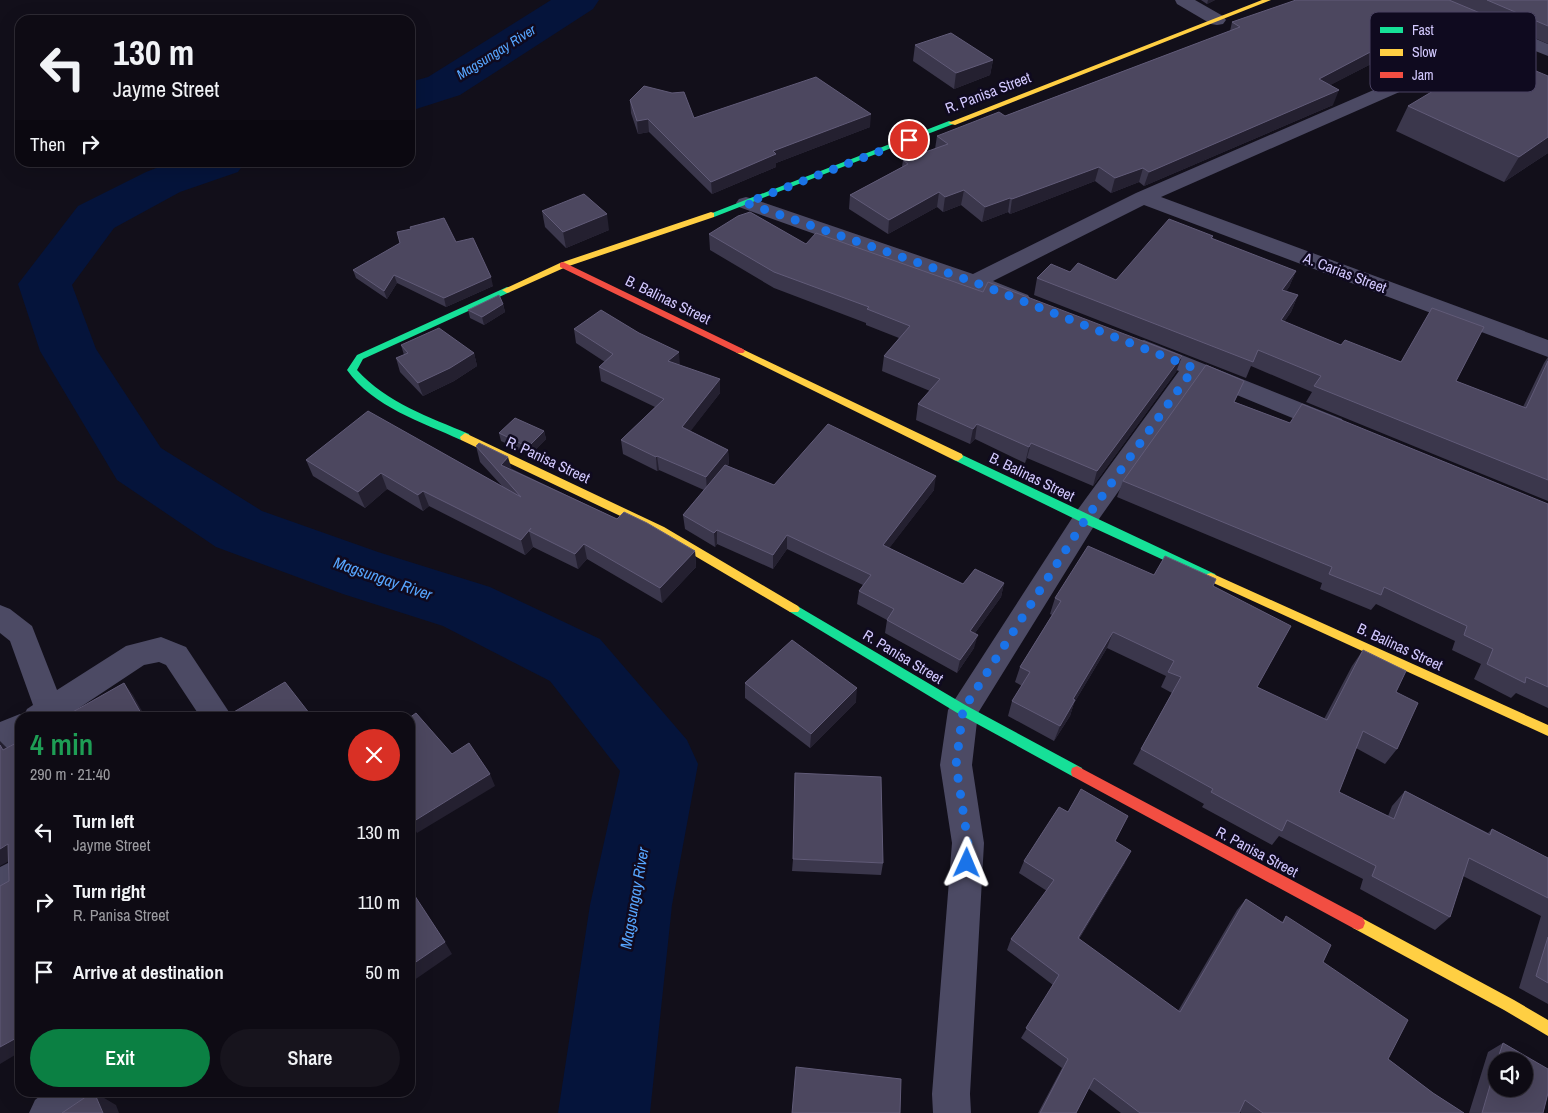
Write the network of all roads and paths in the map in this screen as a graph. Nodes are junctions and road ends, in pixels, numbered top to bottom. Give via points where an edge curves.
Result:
1 (1184, 0) edge
2 (1268, 0) edge
3 (1431, 0) edge
4 (1458, 12) edge
5 (1217, 20) junction
6 (1536, 46) edge
7 (1548, 51) edge
8 (1383, 92) edge
9 (1142, 197) junction
10 (746, 203) junction
11 (563, 266) junction
12 (974, 282) junction
13 (1038, 307) edge
14 (1121, 340) edge
15 (1548, 349) edge
16 (1194, 368) junction
17 (1349, 431) edge
18 (1085, 520) junction
19 (0, 617) edge
20 (963, 710) junction
21 (43, 712) edge
22 (47, 712) edge
23 (214, 712) edge
24 (15, 730) edge
25 (1548, 731) edge
26 (0, 737) edge
27 (15, 876) edge
28 (0, 885) edge
29 (1548, 1028) edge
30 (72, 1097) edge
31 (48, 1113) edge
32 (952, 1113) edge

1 - 5 street
2 - 5 street, R. Panisa Street
3 - 4 street
5 - 10 street, R. Panisa Street
6 - 7 street
8 - 9 street
9 - 12 street
9 - 15 street, A. Carias Street
10 - 11 street, R. Panisa Street
10 - 12 street
11 - 18 street, B. Balinas Street
11 - 20 street, R. Panisa Street via 360,357 352,370 360,382 378,396 660,530
12 - 13 street
14 - 16 street
16 - 17 street
16 - 18 street
18 - 20 street
18 - 25 street, B. Balinas Street
19 - 21 street via 22,634
20 - 29 street, R. Panisa Street
20 - 32 street via 956,765 968,843
22 - 23 street via 136,655 161,650 176,656
24 - 26 street
27 - 28 street
30 - 31 street

